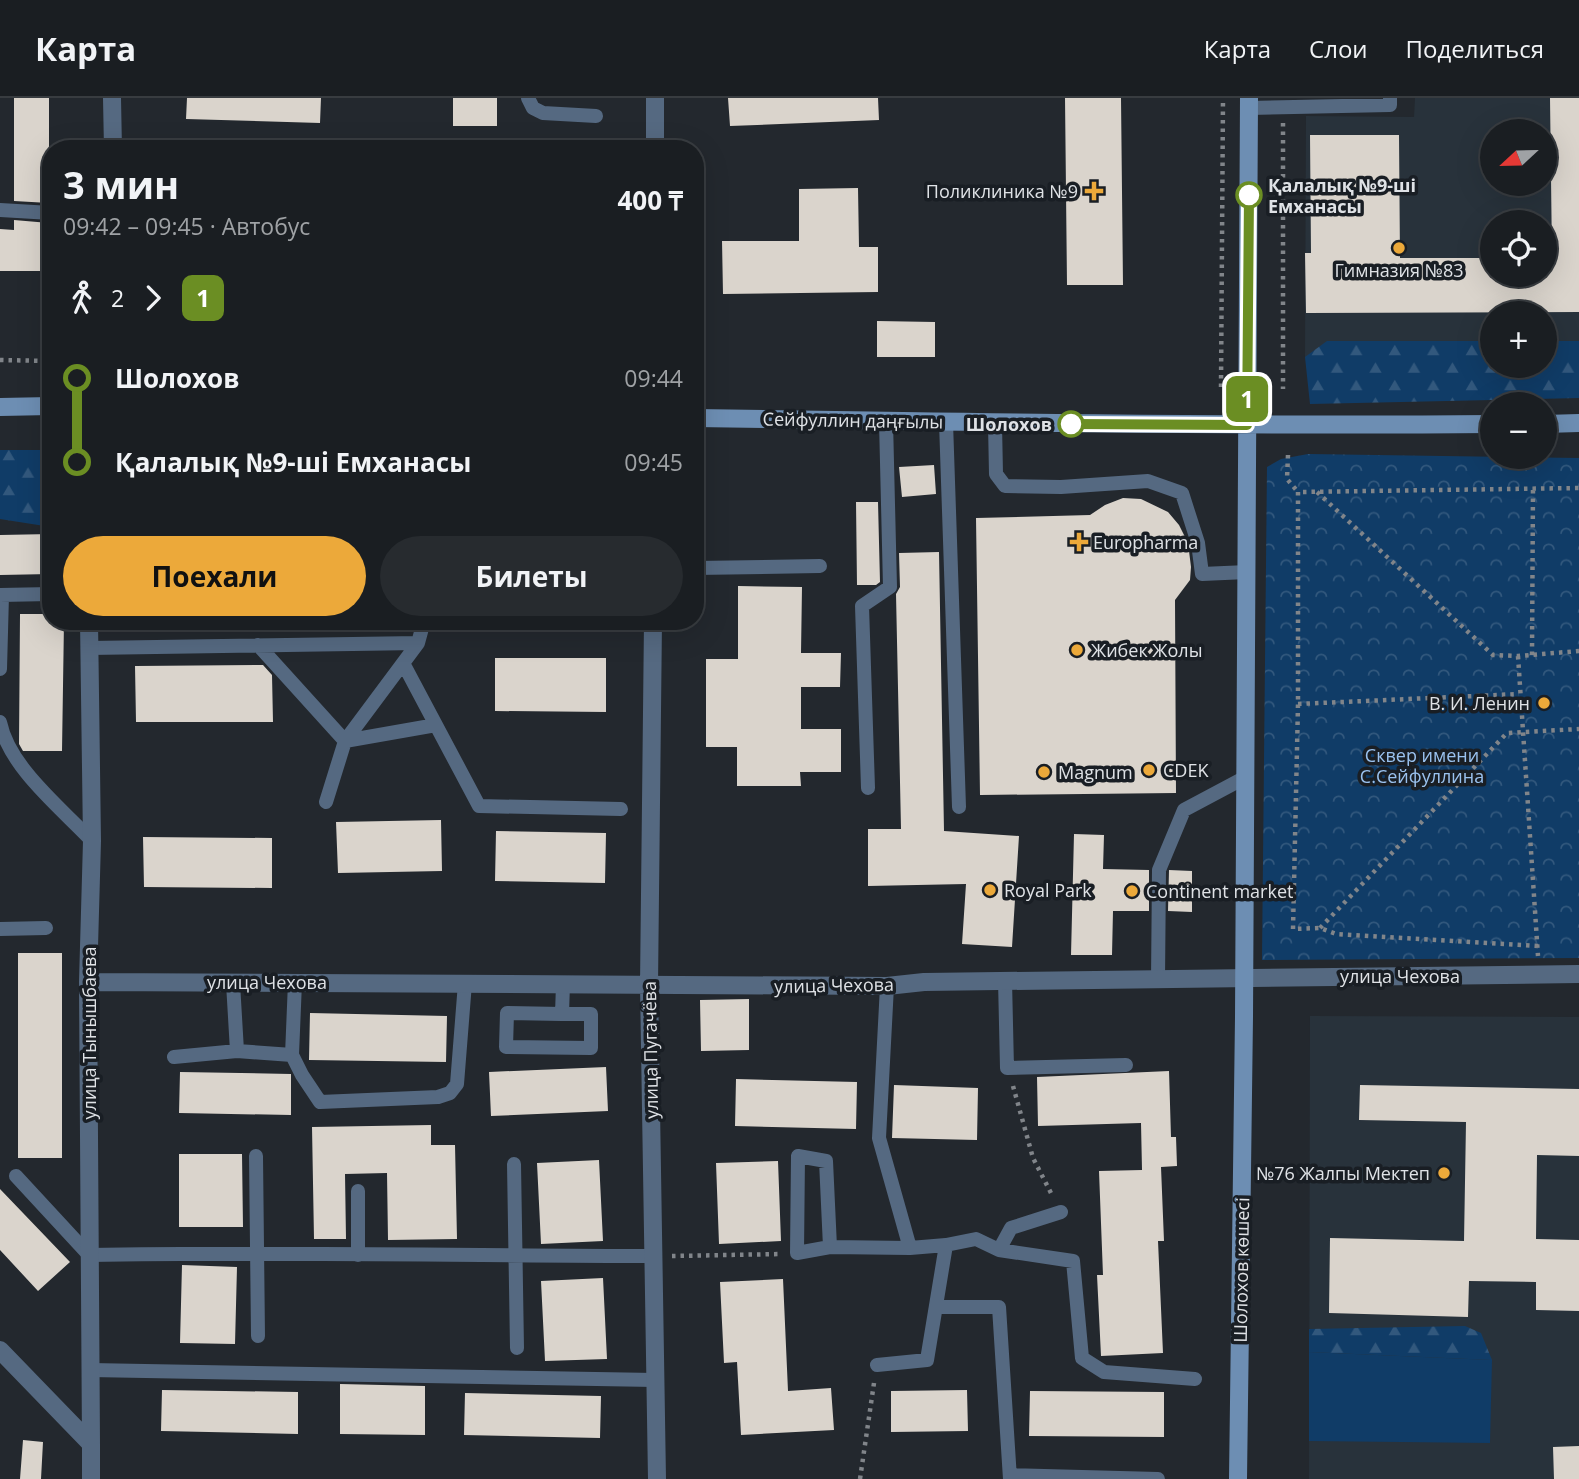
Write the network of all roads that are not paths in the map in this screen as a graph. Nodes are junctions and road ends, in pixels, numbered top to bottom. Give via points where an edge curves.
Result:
1 (113, 98) edge
2 (528, 98) edge
3 (655, 98) edge
4 (1390, 98) edge
5 (1249, 103) edge
6 (596, 116) dead end
7 (113, 140) edge
8 (655, 140) edge
9 (0, 210) edge
10 (42, 212) edge
11 (0, 407) edge
12 (42, 407) edge
13 (704, 418) edge
14 (886, 421) junction
15 (946, 422) junction
16 (1579, 423) edge
17 (995, 424) junction
18 (1480, 424) edge
19 (1557, 424) edge
20 (1247, 425) junction
21 (820, 566) dead end
22 (704, 568) edge
23 (1247, 572) junction
24 (42, 594) edge
25 (1, 595) edge
26 (89, 630) edge
27 (422, 630) edge
28 (653, 630) edge
29 (418, 643) junction
30 (258, 645) junction
31 (89, 648) junction
32 (403, 663) junction
33 (0, 669) edge
34 (0, 722) edge
35 (436, 725) junction
36 (345, 741) junction
37 (1245, 777) junction
38 (867, 788) dead end
39 (326, 802) dead end
40 (959, 807) dead end
41 (621, 809) dead end
42 (92, 841) junction
43 (46, 928) dead end
44 (0, 929) edge
45 (1579, 974) edge
46 (1244, 976) junction
47 (1005, 980) junction
48 (1158, 980) junction
49 (88, 982) junction
50 (233, 982) junction
51 (295, 982) junction
52 (466, 983) junction
53 (563, 985) junction
54 (649, 985) junction
55 (887, 986) junction
56 (562, 1014) junction
57 (236, 1051) junction
58 (292, 1055) junction
59 (174, 1057) dead end
60 (1126, 1065) dead end
61 (256, 1156) dead end
62 (514, 1164) dead end
63 (16, 1176) dead end
64 (358, 1191) dead end
65 (1061, 1212) road end
66 (946, 1245) junction
67 (830, 1247) junction
68 (910, 1248) junction
69 (999, 1250) junction
70 (258, 1252) junction
71 (89, 1255) junction
72 (358, 1255) junction
73 (514, 1256) junction
74 (653, 1256) junction
75 (937, 1307) junction
76 (258, 1336) dead end
77 (517, 1348) dead end
78 (0, 1350) edge
79 (877, 1365) road end
80 (90, 1370) junction
81 (1195, 1379) dead end
82 (655, 1380) junction
83 (91, 1444) junction
84 (1010, 1477) edge
85 (91, 1479) edge
86 (657, 1479) edge
87 (1158, 1479) edge
88 (1238, 1479) edge

1 - 7 street
2 - 6 lane via 533,108 543,113
3 - 8 street
4 - 5 lane via 1390,105 1283,107
5 - 20 main road, Шолохов көшесі
9 - 10 lane
11 - 12 main road
13 - 14 main road, Сейфуллин даңғылы
14 - 15 main road, Сейфуллин даңғылы
14 - 38 lane via 890,587 862,606
15 - 17 main road, Сейфуллин даңғылы
15 - 40 lane
16 - 19 main road
17 - 20 main road, Сейфуллин даңғылы
17 - 23 lane via 996,474 1005,486 1148,481 1182,493 1198,542 1202,574
18 - 20 main road
20 - 23 main road, Шолохов көшесі
21 - 22 lane
23 - 37 main road, Шолохов көшесі
24 - 25 lane
25 - 33 lane
26 - 31 street, улица Тынышбаева
27 - 29 lane
28 - 54 street, улица Пугачёва
29 - 30 lane
29 - 32 lane
30 - 31 lane
30 - 36 lane
31 - 42 street, улица Тынышбаева
32 - 35 lane
32 - 36 lane
34 - 42 lane via 17,762
35 - 36 lane
35 - 41 lane via 479,806
36 - 39 lane
37 - 46 main road, Шолохов көшесі
37 - 48 lane via 1184,810 1159,870
42 - 49 street, улица Тынышбаева
43 - 44 lane
45 - 46 street, улица Чехова
46 - 48 street, улица Чехова
46 - 88 main road, Шолохов көшесі
47 - 48 street, улица Чехова
47 - 55 street, улица Чехова
47 - 60 lane via 1007,1068
49 - 50 street, улица Чехова
49 - 71 street, улица Тынышбаева
50 - 51 street, улица Чехова
50 - 57 lane
51 - 52 street, улица Чехова
51 - 58 lane
52 - 53 street, улица Чехова
52 - 58 lane via 458,1078 445,1096 320,1101
53 - 54 street, улица Чехова
53 - 56 lane
54 - 55 street, улица Чехова
54 - 74 street, улица Пугачёва
55 - 68 lane via 879,1138
56 - 56 lane via 591,1014 591,1048 506,1047 507,1013
57 - 58 lane
57 - 59 lane
61 - 70 lane
62 - 73 lane
63 - 71 lane
64 - 72 lane
65 - 69 lane via 1011,1228
66 - 68 lane
66 - 69 lane via 976,1238
66 - 75 lane
67 - 67 lane via 797,1254 798,1156 826,1161
67 - 68 lane
69 - 81 lane via 1073,1261 1082,1358 1104,1373
70 - 71 lane
70 - 72 lane
70 - 76 lane
71 - 80 street, улица Тынышбаева
72 - 73 lane
73 - 74 lane
73 - 77 lane
74 - 82 street, улица Пугачёва
75 - 79 lane via 927,1360
75 - 84 lane via 999,1307
78 - 83 street
80 - 82 lane
80 - 83 street, улица Тынышбаева
82 - 86 street, улица Пугачёва
83 - 85 street, улица Тынышбаева
84 - 87 lane

